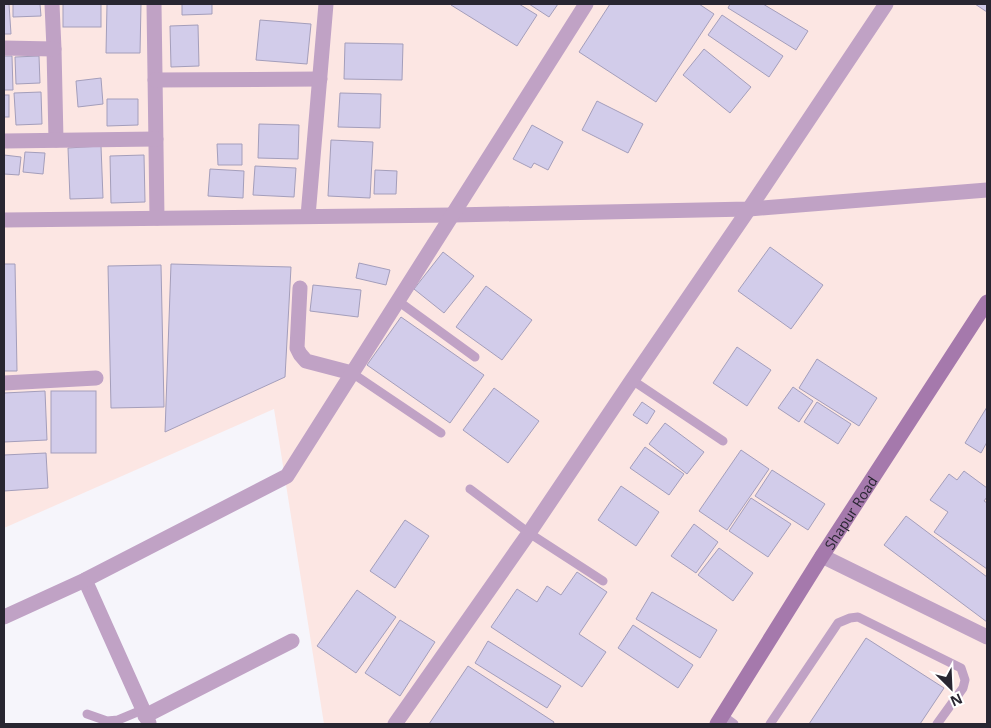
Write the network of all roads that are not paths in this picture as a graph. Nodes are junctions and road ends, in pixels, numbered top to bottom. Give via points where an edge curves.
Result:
1 (52, 4) edge
2 (154, 4) edge
3 (326, 4) edge
4 (586, 4) edge
5 (886, 4) edge
6 (4, 48) edge
7 (54, 49) junction
8 (320, 79) junction
9 (155, 80) junction
10 (156, 139) junction
11 (56, 140) junction
12 (4, 141) edge
13 (987, 190) edge
14 (749, 209) junction
15 (452, 215) junction
16 (308, 216) junction
17 (157, 218) junction
18 (4, 220) edge
19 (300, 288) dead end
20 (398, 301) junction
21 (987, 302) edge
22 (475, 357) dead end
23 (352, 373) junction
24 (96, 378) dead end
25 (632, 380) junction
26 (4, 383) edge
27 (441, 433) dead end
28 (723, 441) dead end
29 (470, 489) dead end
30 (529, 533) junction
31 (822, 556) junction
32 (86, 580) junction
33 (604, 582) dead end
34 (4, 617) edge
35 (987, 638) edge
36 (292, 641) dead end
37 (87, 714) dead end
38 (145, 716) edge
39 (725, 721) edge
40 (395, 724) edge
41 (770, 724) edge
42 (937, 724) edge

1 - 7 street
2 - 9 street
3 - 8 street
4 - 15 street
5 - 14 street
6 - 7 street
7 - 11 street
8 - 9 street
8 - 16 street
9 - 10 street
10 - 11 street
10 - 17 street
11 - 12 street
13 - 14 street
14 - 15 street
14 - 25 street
15 - 16 street
15 - 20 street
16 - 17 street
17 - 18 street
19 - 23 street via 297,348 300,354 306,361
20 - 22 lane
20 - 23 street
21 - 31 street, Shapur Road
23 - 27 lane
23 - 32 street via 287,476
24 - 26 street
25 - 28 lane
25 - 30 street
29 - 30 lane
30 - 33 lane
30 - 40 street
31 - 35 street
31 - 39 street, Shapur Road
32 - 34 street
32 - 38 street
36 - 38 street
37 - 38 lane via 107,721
41 - 42 lane via 838,624 858,617 961,668 965,680 963,688

